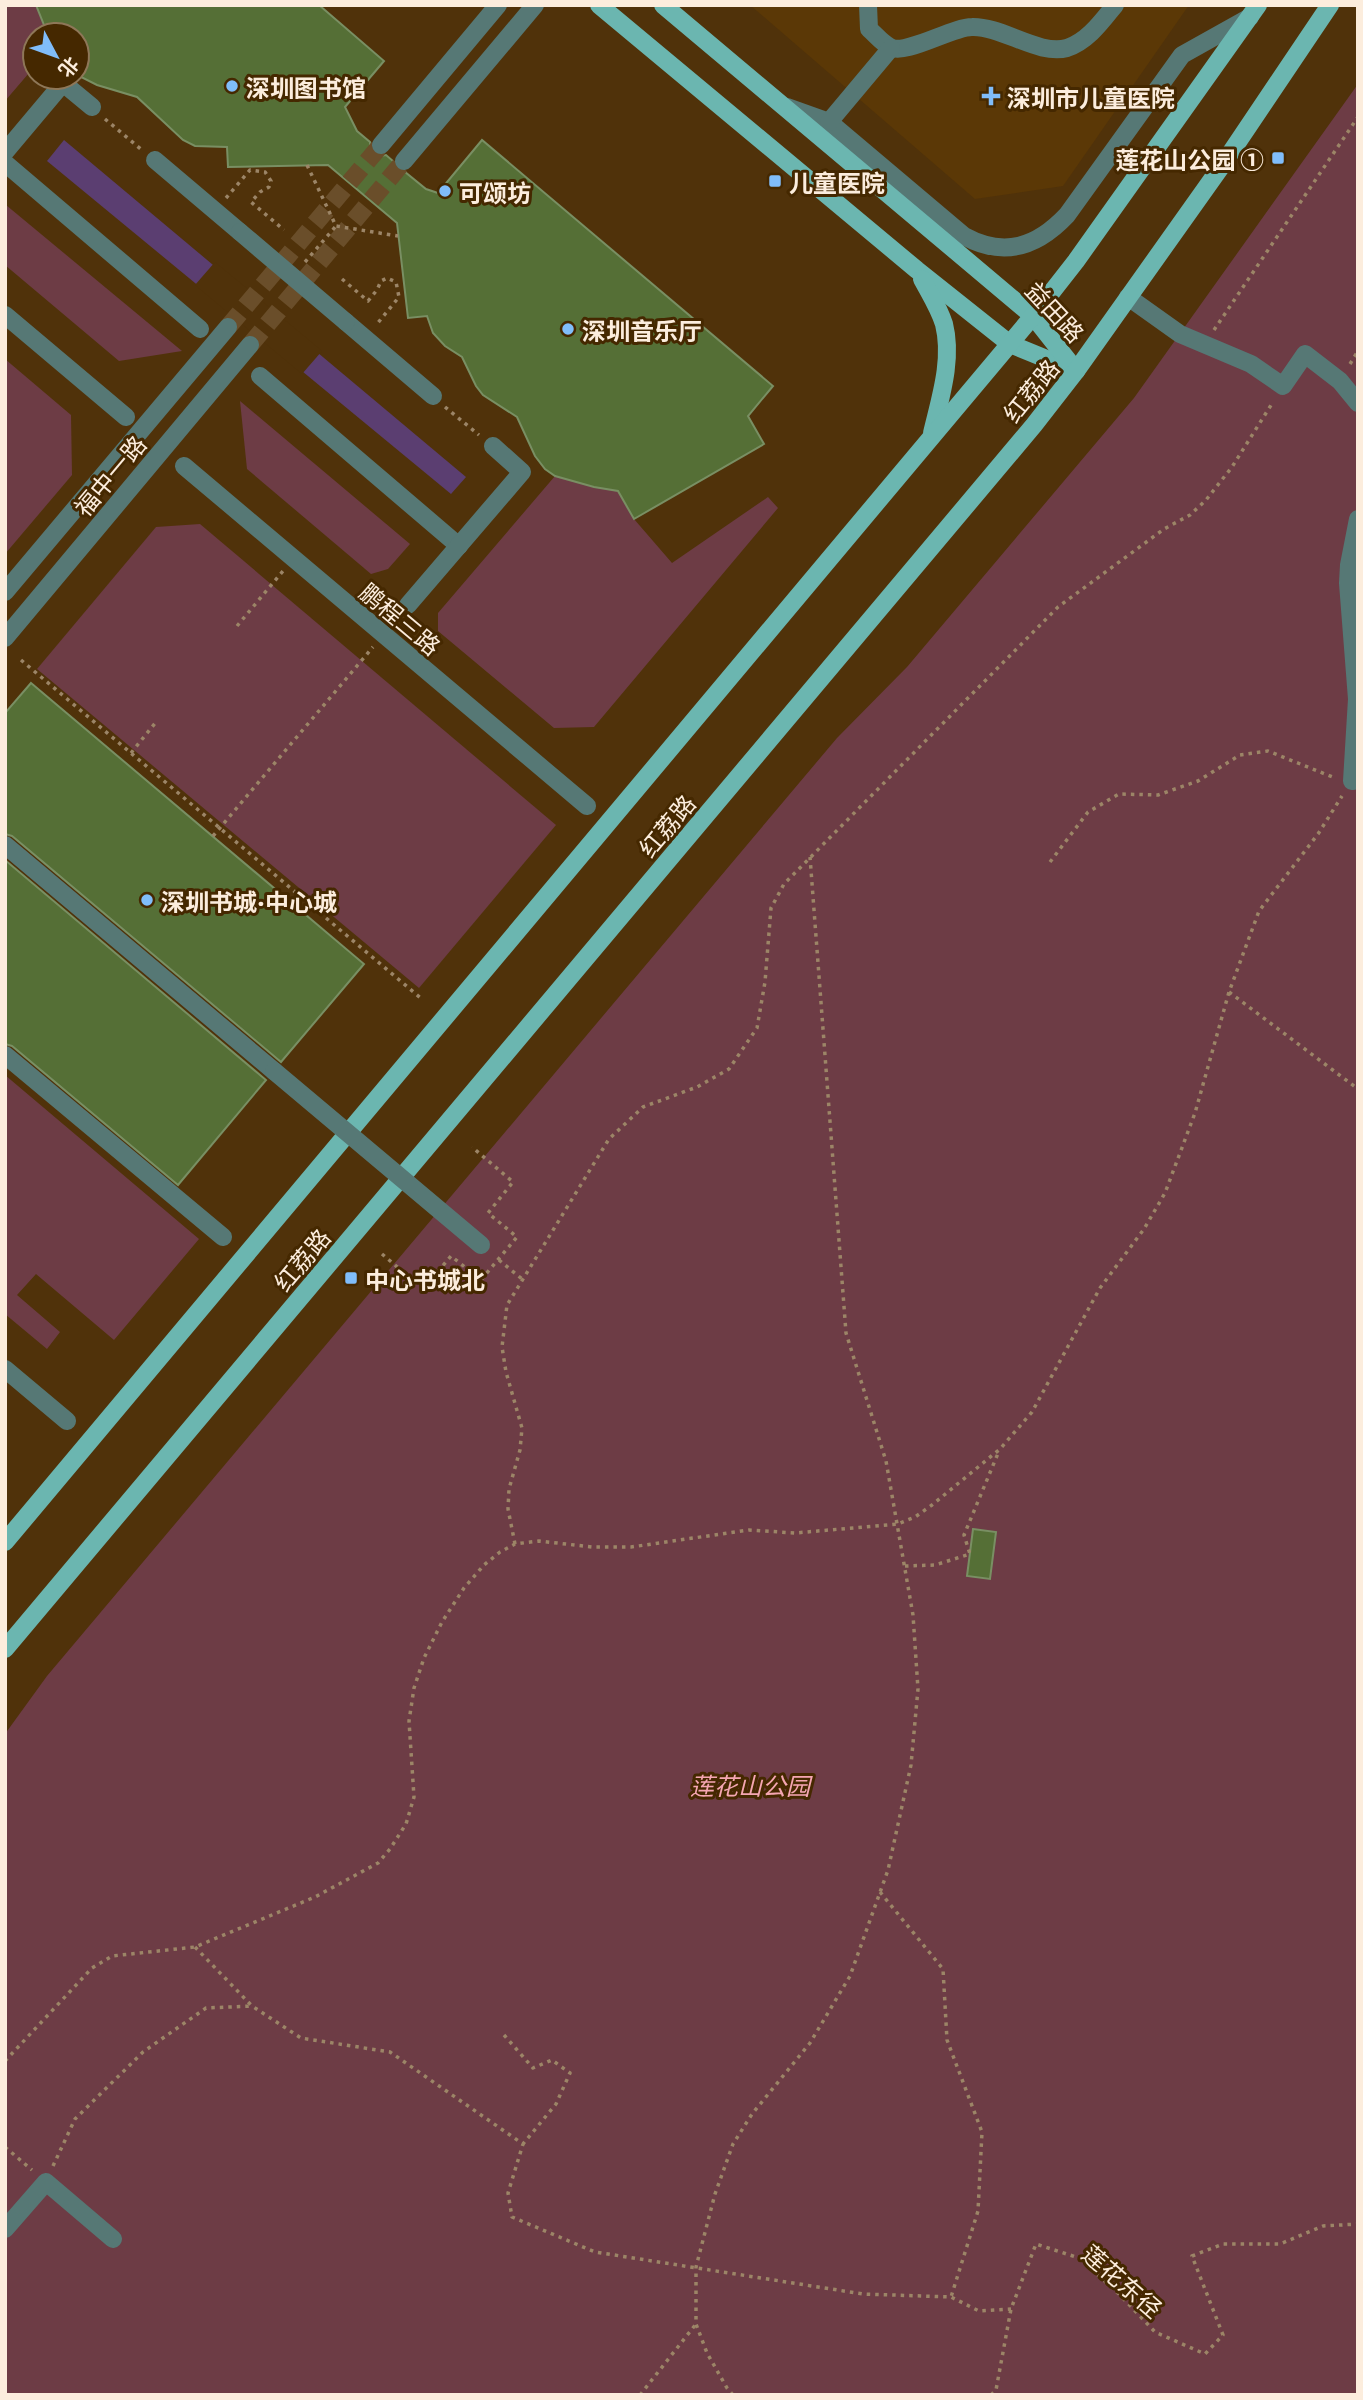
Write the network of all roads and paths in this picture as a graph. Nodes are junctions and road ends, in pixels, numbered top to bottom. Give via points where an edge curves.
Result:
1 (498, 5) edge
2 (534, 5) edge
3 (599, 5) edge
4 (663, 5) edge
5 (868, 5) edge
6 (1115, 5) edge
7 (1330, 5) edge
8 (1254, 11) edge
9 (891, 48) junction
10 (782, 105) junction
11 (92, 107) joint
12 (1358, 117) edge
13 (829, 122) junction
14 (381, 145) tunnel mouth
15 (5, 152) edge
16 (155, 160) joint
17 (404, 161) tunnel mouth
18 (5, 163) edge
19 (307, 164) dead end
20 (214, 211) junction
21 (336, 226) junction
22 (284, 230) dead end
23 (398, 236) dead end
24 (917, 270) junction
25 (293, 277) junction
26 (342, 279) dead end
27 (1128, 297) junction
28 (5, 315) edge
29 (1033, 316) junction
30 (228, 327) tunnel mouth
31 (200, 329) dead end
32 (365, 339) junction
33 (1010, 344) junction
34 (250, 345) tunnel mouth
35 (1204, 345) junction
36 (1076, 371) junction
37 (260, 376) dead end
38 (1283, 386) junction
39 (433, 396) joint
40 (1358, 402) edge
41 (126, 417) dead end
42 (931, 438) junction
43 (493, 446) joint
44 (184, 466) dead end
45 (1358, 519) edge
46 (459, 546) junction
47 (294, 559) junction
48 (5, 592) edge
49 (408, 606) dead end
50 (237, 626) dead end
51 (383, 635) junction
52 (5, 638) edge
53 (21, 660) dead end
54 (156, 722) dead end
55 (131, 753) junction
56 (1355, 781) edge
57 (587, 806) dead end
58 (220, 828) junction
59 (213, 836) dead end
60 (5, 845) edge
61 (810, 857) junction
62 (1050, 862) dead end
63 (1229, 992) junction
64 (423, 1000) dead end
65 (5, 1055) edge
66 (1358, 1089) edge
67 (472, 1147) dead end
68 (223, 1237) dead end
69 (481, 1245) joint
70 (382, 1254) dead end
71 (498, 1259) junction
72 (522, 1279) junction
73 (5, 1369) edge
74 (67, 1421) dead end
75 (1000, 1449) junction
76 (898, 1524) junction
77 (5, 1542) edge
78 (515, 1544) junction
79 (905, 1566) junction
80 (5, 1649) edge
81 (880, 1892) junction
82 (194, 1947) junction
83 (252, 2006) junction
84 (504, 2035) dead end
85 (5, 2060) edge
86 (523, 2144) junction
87 (5, 2147) edge
88 (46, 2182) junction
89 (1358, 2224) edge
90 (5, 2229) edge
91 (113, 2239) dead end
92 (696, 2267) junction
93 (951, 2297) junction
94 (1011, 2309) junction
95 (696, 2324) junction
96 (640, 2395) edge
97 (733, 2395) edge
98 (991, 2395) edge

1 - 14 street
2 - 17 street
3 - 24 main road, 益田路
4 - 10 main road, 益田路
5 - 9 street via 869,29
6 - 9 street via 1092,32 1065,49 972,27 901,50
7 - 27 main road, 红荔路
8 - 13 street via 1182,55 1067,215 1044,236 1021,246 984,246 964,236
8 - 29 main road, 红荔路
9 - 13 street
10 - 13 street
10 - 29 main road, 益田路
11 - 15 street via 63,83
11 - 16 path
12 - 35 path
16 - 20 street
18 - 31 street
19 - 21 path, bridge
20 - 22 path via 250,170 262,171 270,177 269,187 251,202
20 - 25 street, bridge
21 - 23 path, bridge
21 - 25 path
24 - 33 main road, 益田路
24 - 42 main road via 941,316 948,347
25 - 32 street, bridge
26 - 32 path via 368,301 380,281 390,278 398,285 399,297
27 - 35 street via 1180,334
27 - 36 main road, 红荔路
28 - 41 street
29 - 33 main road, 红荔路
29 - 36 main road, 益田路
30 - 48 street, 福中一路
32 - 39 street
33 - 36 main road, 益田路
33 - 42 main road, 红荔路
34 - 52 street, 福中一路
35 - 38 street via 1251,364
36 - 80 main road, 红荔路
37 - 46 street
38 - 40 street via 1305,354
38 - 61 path via 1206,500 1058,607
39 - 43 path
42 - 77 main road, 红荔路
43 - 46 street via 522,472
44 - 47 street, 鹏程三路
45 - 56 street via 1349,565 1357,699
46 - 49 street
47 - 50 path
47 - 51 street, 鹏程三路
51 - 57 street, 鹏程三路
51 - 58 path
53 - 55 path
54 - 55 path
55 - 58 path
56 - 62 path via 1332,778 1268,751 1240,755 1198,781 1158,795 1119,794 1088,812
56 - 63 path via 1259,911
58 - 59 path
58 - 64 path
60 - 69 street, bridge
61 - 72 path via 784,884 771,908 757,1028 729,1069 697,1087 643,1107 608,1139
61 - 76 path via 846,1333 886,1461
63 - 66 path
63 - 75 path via 1195,1114 1165,1193 1100,1288 1032,1412
65 - 68 street
67 - 71 path via 513,1182 488,1213 517,1237
69 - 71 path
70 - 71 path via 423,1289 452,1256 481,1280
71 - 72 path
72 - 78 path via 507,1305 502,1338 522,1428 509,1489
73 - 74 street
75 - 76 path via 923,1511
75 - 79 path via 964,1535 970,1553 935,1565
76 - 78 path via 795,1533 749,1530 631,1547 539,1541
76 - 79 path
78 - 82 path via 484,1565 464,1588 424,1658 410,1721 414,1797 406,1824 390,1849 378,1863 316,1897
79 - 81 path via 918,1689 911,1765
81 - 92 path via 844,1987 810,2043 733,2144
81 - 93 path via 943,1969 947,2040 982,2132 978,2211
82 - 83 path
82 - 85 path via 112,1956 92,1968
83 - 86 path via 301,2038 390,2052
83 - 88 path via 206,2008 143,2052 75,2119
84 - 86 path via 533,2068 552,2060 570,2073 556,2104
86 - 92 path via 508,2193 512,2217 596,2252
87 - 88 path
88 - 90 street
88 - 91 street
89 - 94 path, 莲花东径 via 1323,2226 1280,2244 1223,2244 1192,2256 1223,2335 1205,2354 1155,2332 1079,2258 1036,2244
92 - 93 path via 863,2294
92 - 95 path
93 - 94 path via 979,2311
94 - 98 path via 996,2390
95 - 96 path
95 - 97 path via 707,2353

